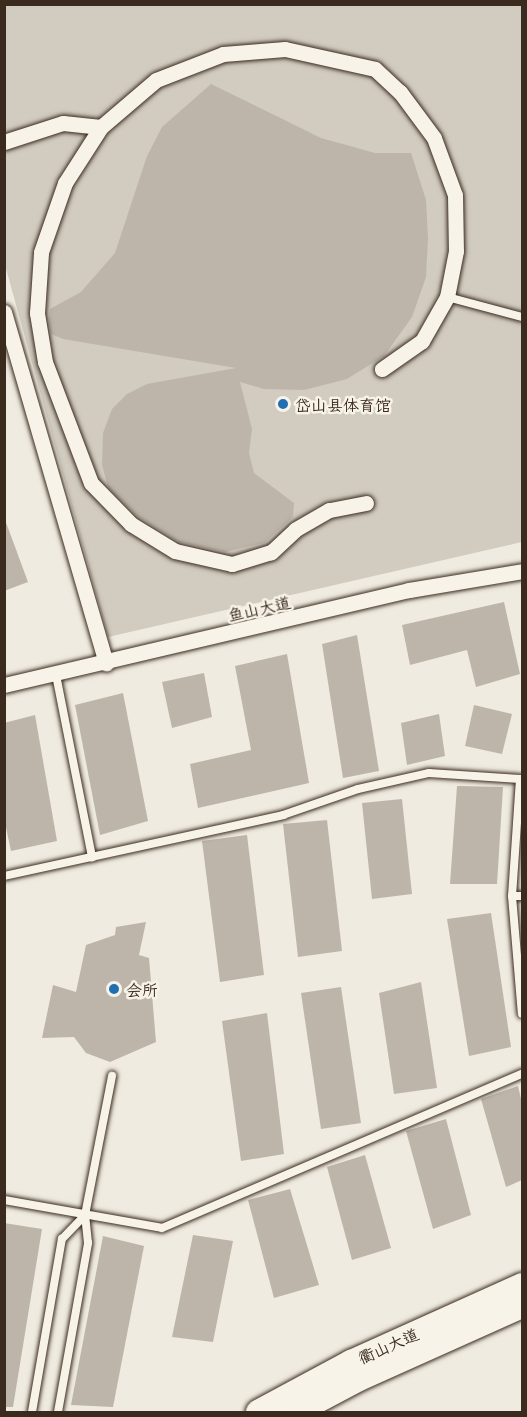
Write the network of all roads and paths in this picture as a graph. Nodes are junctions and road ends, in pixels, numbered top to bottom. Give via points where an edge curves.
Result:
1 (101, 127) junction
2 (4, 142) edge
3 (447, 297) junction
4 (4, 312) edge
5 (522, 317) edge
6 (382, 369) dead end
7 (366, 503) dead end
8 (522, 571) edge
9 (106, 663) junction
10 (56, 675) junction
11 (4, 685) edge
12 (92, 857) junction
13 (4, 876) edge
14 (512, 896) junction
15 (522, 896) edge
16 (522, 1014) edge
17 (522, 1074) edge
18 (112, 1076) dead end
19 (4, 1200) edge
20 (86, 1215) junction
21 (522, 1286) edge
22 (522, 1306) edge
23 (32, 1413) edge
24 (58, 1413) edge
25 (258, 1413) edge
26 (297, 1413) edge

1 - 2 street via 63,123
1 - 3 street via 156,80 223,54 285,49 375,69 400,92 434,138 455,195 456,251
1 - 7 street via 65,183 41,252 38,313 45,362 91,483 131,524 175,551 232,564 271,552 295,530 329,510
3 - 5 lane
3 - 6 street via 422,341
4 - 9 street
8 - 9 street, 鱼山大道 via 409,591
9 - 10 street, 鱼山大道
10 - 11 street, 鱼山大道
10 - 12 lane
12 - 13 lane
12 - 14 lane via 283,815 358,789 429,773 520,779
14 - 15 lane
14 - 16 lane
17 - 20 lane via 162,1228
18 - 20 lane
19 - 20 lane
20 - 23 lane via 62,1239
20 - 24 lane via 87,1243
21 - 25 main road, 衢山大道 via 351,1362
22 - 26 main road, 衢山大道 via 359,1379

